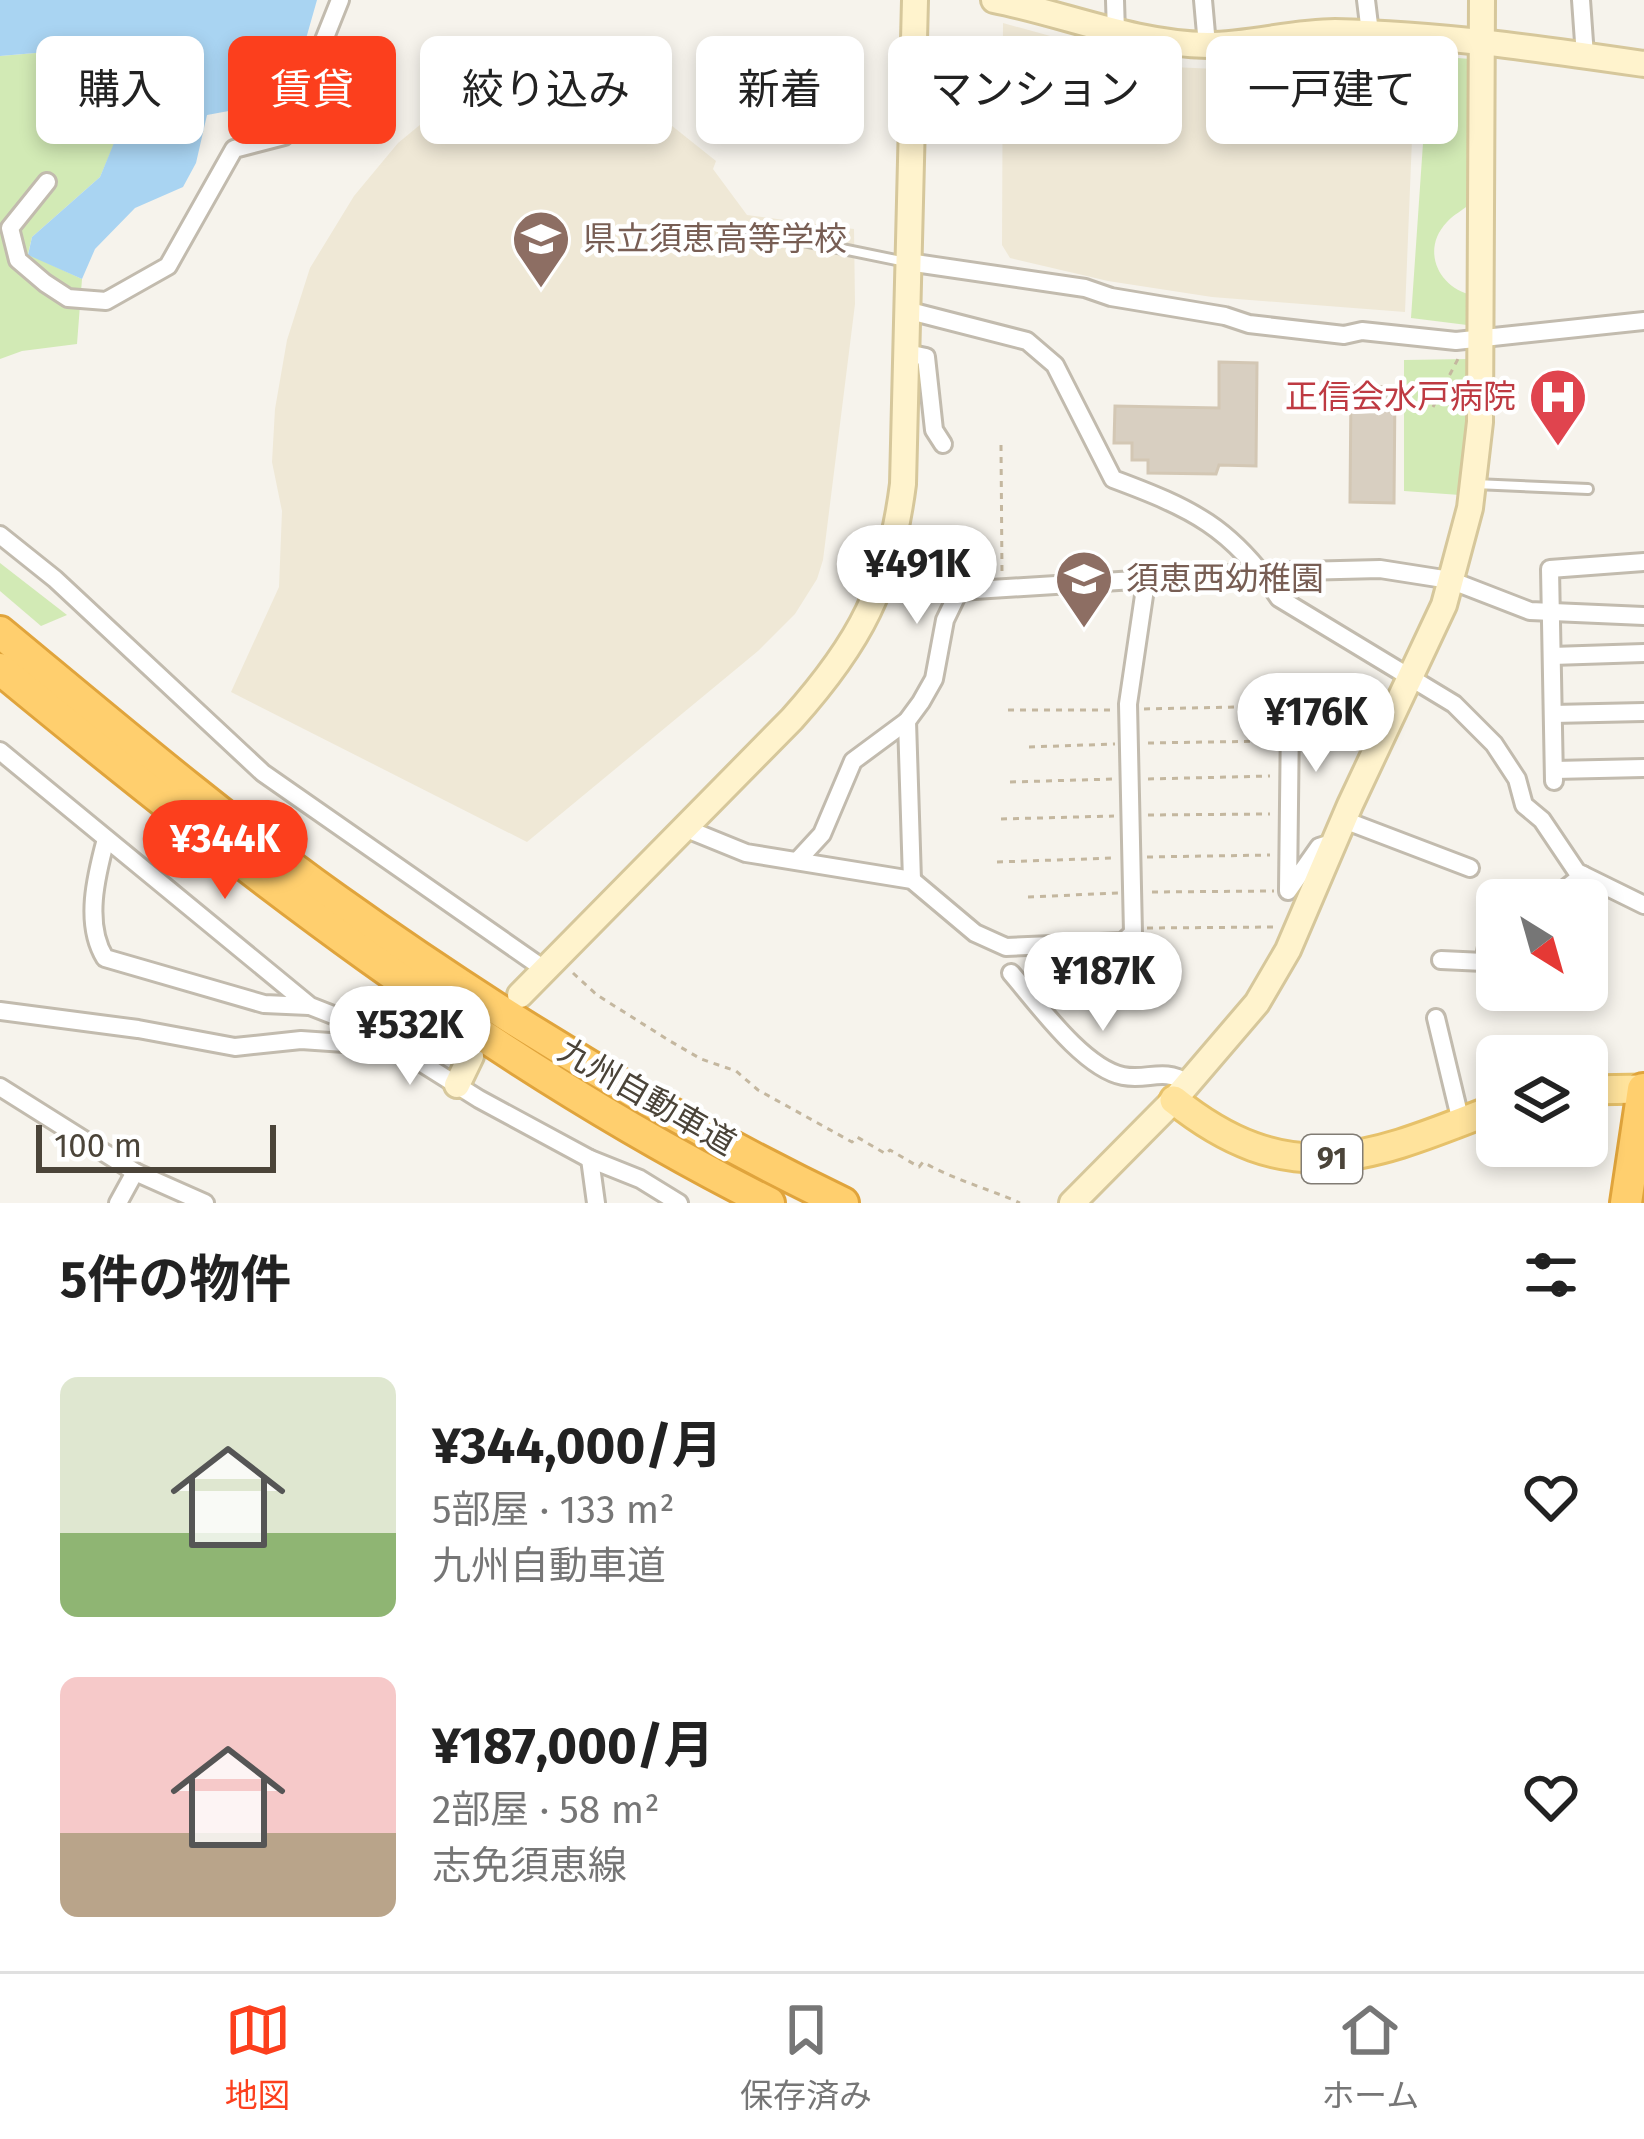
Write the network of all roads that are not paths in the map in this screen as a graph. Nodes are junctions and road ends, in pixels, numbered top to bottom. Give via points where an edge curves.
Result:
1 (340, 0) edge
2 (915, 0) edge
3 (994, 0) edge
4 (1115, 0) edge
5 (1203, 0) edge
6 (1366, 0) edge
7 (1483, 0) edge
8 (1581, 0) edge
9 (1116, 33) junction
10 (1370, 33) junction
11 (1207, 36) edge
12 (1291, 36) edge
13 (1482, 40) junction
14 (1206, 45) edge
15 (1585, 56) junction
16 (1644, 64) edge
17 (46, 182) dead end
18 (745, 229) dead end
19 (908, 262) junction
20 (906, 310) junction
21 (1644, 321) edge
22 (1483, 338) junction
23 (907, 353) junction
24 (943, 444) dead end
25 (1473, 484) junction
26 (1588, 489) dead end
27 (0, 536) edge
28 (1644, 562) edge
29 (1261, 572) junction
30 (1450, 580) junction
31 (1146, 582) junction
32 (1552, 614) junction
33 (1644, 616) edge
34 (0, 632) edge
35 (1644, 653) edge
36 (1552, 656) junction
37 (0, 669) edge
38 (1411, 680) junction
39 (1288, 712) road end
40 (1644, 712) edge
41 (1553, 714) junction
42 (907, 721) junction
43 (0, 751) edge
44 (1644, 768) edge
45 (682, 827) junction
46 (1339, 831) junction
47 (106, 839) junction
48 (798, 860) junction
49 (1470, 868) dead end
50 (1583, 875) junction
51 (1578, 879) edge
52 (913, 880) junction
53 (1644, 905) edge
54 (1441, 960) dead end
55 (1476, 962) edge
56 (549, 963) junction
57 (1011, 973) dead end
58 (520, 994) dead end
59 (310, 1006) junction
60 (0, 1011) edge
61 (1436, 1018) dead end
62 (389, 1046) junction
63 (470, 1056) dead end
64 (457, 1085) junction
65 (0, 1087) edge
66 (1643, 1089) edge
67 (1608, 1090) edge
68 (1181, 1091) junction
69 (1476, 1116) edge
70 (1461, 1122) junction
71 (702, 1132) junction
72 (590, 1159) junction
73 (135, 1172) junction
74 (118, 1203) edge
75 (205, 1203) edge
76 (596, 1203) edge
77 (679, 1203) edge
78 (767, 1203) edge
79 (843, 1203) edge
80 (862, 1203) edge
81 (1072, 1203) edge
82 (1630, 1203) edge

1 - 17 street via 304,119 284,136 234,149 168,266 142,283 106,301 68,298 18,260 10,228
2 - 19 street
3 - 9 street
4 - 9 street
5 - 11 street
6 - 10 street
7 - 13 street
8 - 15 street
9 - 14 street
10 - 12 street
10 - 13 street
13 - 15 street
13 - 22 street
15 - 16 street
18 - 19 lane
19 - 20 street
19 - 22 street via 1300,332
20 - 23 street
20 - 29 street via 1027,341 1042,352 1113,479 1211,521
21 - 22 street
22 - 25 street
23 - 24 street via 926,357 934,430
23 - 45 street via 903,484 880,591 827,680
25 - 26 lane
25 - 30 street
27 - 56 street via 263,773
28 - 32 street via 1550,569
29 - 30 street via 1380,569
29 - 31 street
29 - 38 street via 1279,598
30 - 32 street
30 - 38 street
31 - 42 street via 959,591 934,680
31 - 52 street via 1128,710 1133,928 1124,941 1006,947 975,933
32 - 33 street
32 - 36 street
34 - 71 highway, 九州自動車道 via 334,898
35 - 36 street
36 - 41 street
37 - 78 highway, 九州自動車道 via 172,811 472,1030
38 - 46 street
38 - 50 street via 1454,704 1493,744 1524,805
39 - 46 street via 1288,891
40 - 41 street
41 - 44 street via 1554,776
42 - 48 street via 853,761 822,834
42 - 52 street
43 - 47 street
45 - 48 street via 746,853
45 - 56 street
46 - 49 street
46 - 68 street via 1257,1003
47 - 59 street
47 - 59 street via 93,940 105,958 264,1004
48 - 52 street
50 - 51 street
50 - 53 street
54 - 55 street
56 - 58 street
57 - 68 street via 1102,1066 1123,1076 1173,1074
59 - 62 street via 367,1028
60 - 62 street via 235,1047 301,1040
61 - 70 street
62 - 64 street
63 - 64 street
64 - 72 street
65 - 73 street
66 - 67 main road
66 - 82 highway
68 - 70 main road, 91 via 1220,1134 1329,1159 1392,1148
68 - 81 street
69 - 70 main road, 91
71 - 79 highway, 九州自動車道
71 - 80 highway
72 - 76 street
72 - 77 street
73 - 74 street
73 - 75 street

